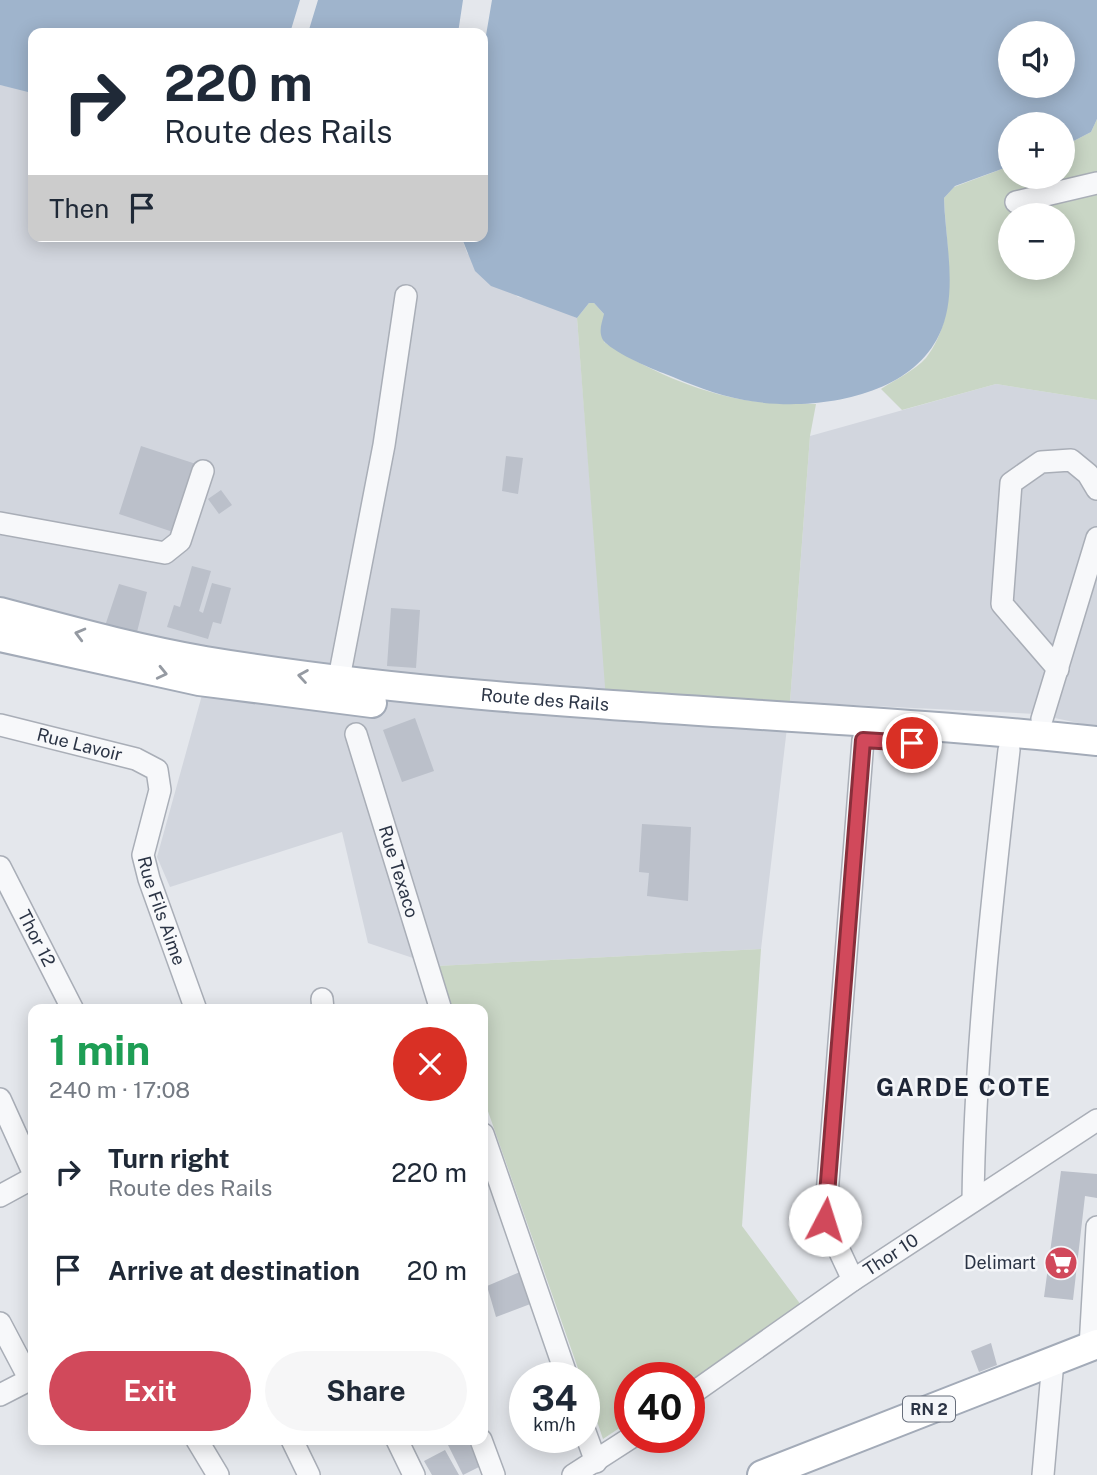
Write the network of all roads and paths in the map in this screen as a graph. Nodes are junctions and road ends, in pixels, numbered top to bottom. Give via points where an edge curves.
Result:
1 (1097, 183) edge
2 (1016, 202) dead end
3 (406, 296) dead end
4 (203, 471) dead end
5 (1097, 489) edge
6 (0, 523) edge
7 (1097, 538) edge
8 (0, 612) edge
9 (0, 637) edge
10 (1058, 669) junction
11 (340, 673) dead end
12 (1042, 719) dead end
13 (0, 725) edge
14 (356, 734) dead end
15 (863, 740) junction
16 (1097, 741) edge
17 (1009, 750) junction
18 (1097, 761) edge
19 (157, 770) joint
20 (0, 867) edge
21 (70, 1004) edge
22 (194, 1004) edge
23 (439, 1004) edge
24 (0, 1099) edge
25 (1097, 1120) edge
26 (488, 1148) edge
27 (28, 1160) edge
28 (28, 1181) edge
29 (0, 1196) edge
30 (974, 1201) junction
31 (1097, 1227) edge
32 (853, 1280) junction
33 (0, 1323) edge
34 (1093, 1345) edge
35 (1053, 1361) junction
36 (562, 1362) edge
37 (28, 1372) edge
38 (28, 1381) edge
39 (705, 1384) edge
40 (0, 1395) edge
41 (200, 1445) edge
42 (294, 1445) edge
43 (399, 1445) edge
44 (483, 1445) edge
45 (614, 1450) edge
46 (593, 1453) edge
47 (596, 1462) junction
48 (218, 1475) edge
49 (309, 1475) edge
50 (414, 1475) edge
51 (494, 1475) edge
52 (573, 1475) edge
53 (762, 1475) edge
54 (1043, 1475) edge

1 - 2 street
3 - 11 street via 384,445
4 - 6 street via 180,541 165,553
5 - 10 street via 1072,460 1041,462 1011,483 1002,604
7 - 10 street
16 -> 8 main road, Route des Rails via 341,681 137,648
9 -> 15 main road, Route des Rails via 199,681 323,699
10 - 12 street
13 - 19 street, Rue Lavoir via 136,759
14 - 23 street, Rue Texaco
15 - 17 main road, Route des Rails
15 - 32 street via 825,1220
17 - 18 main road, Route des Rails
17 - 30 street via 988,941
19 - 22 street, Rue Fils Aime via 160,790 143,855
20 - 21 street, Thor 12
24 - 27 street
25 - 30 street, Thor 10
26 - 36 street
28 - 29 street
30 - 32 street, Thor 10
31 - 34 street
32 - 39 street, Thor 10
33 - 37 street
34 - 35 main road, RN 2
35 - 53 main road, RN 2
35 - 54 street
38 - 40 street
41 - 48 street
42 - 49 street
43 - 50 street
44 - 51 street
45 - 47 street
46 - 47 street
47 - 52 street

